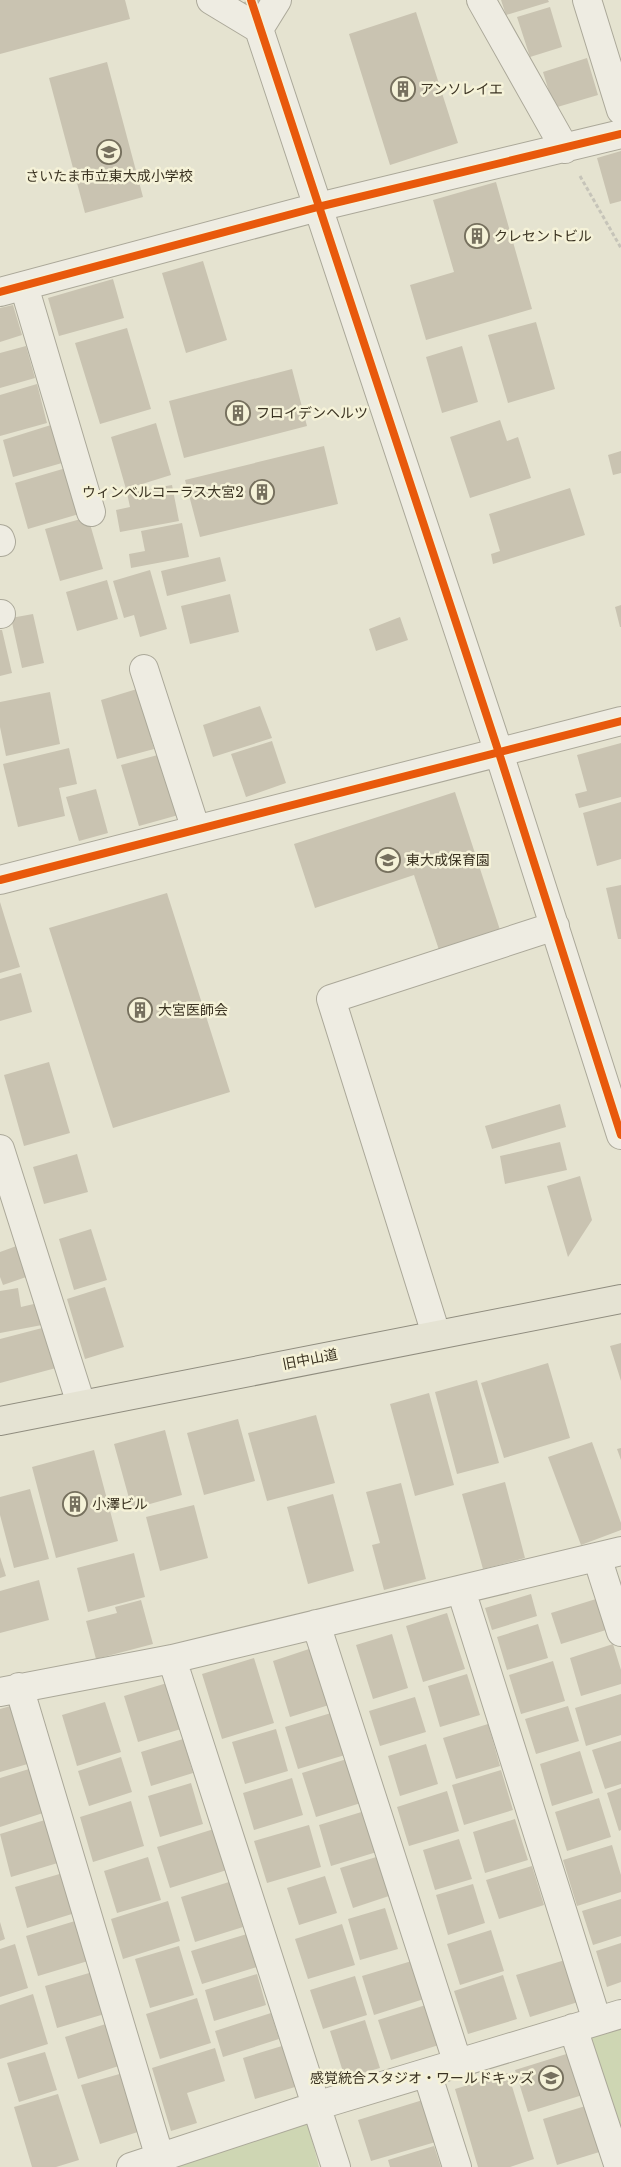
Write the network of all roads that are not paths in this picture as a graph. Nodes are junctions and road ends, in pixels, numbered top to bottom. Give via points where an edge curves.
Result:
1 (211, 0) edge
2 (277, 0) edge
3 (481, 0) edge
4 (587, 0) edge
5 (259, 29) junction
6 (621, 110) edge
7 (621, 134) edge
8 (565, 149) junction
9 (318, 207) junction
10 (12, 289) edge
11 (91, 512) dead end
12 (144, 669) dead end
13 (621, 721) edge
14 (499, 753) junction
15 (196, 830) junction
16 (0, 880) edge
17 (555, 926) junction
18 (621, 1135) edge
19 (0, 1150) edge
20 (621, 1299) edge
21 (436, 1334) junction
22 (81, 1404) junction
23 (0, 1421) edge
24 (609, 1554) edge
25 (461, 1590) junction
26 (316, 1624) junction
27 (621, 1632) edge
28 (172, 1659) junction
29 (10, 1689) edge
30 (597, 2021) edge
31 (458, 2064) junction
32 (427, 2073) junction
33 (316, 2106) junction
34 (160, 2158) junction
35 (619, 2163) edge
36 (131, 2167) edge
37 (336, 2167) edge
38 (457, 2167) edge

1 - 5 street
2 - 5 street
3 - 8 street
4 - 6 street
5 - 9 street
7 - 8 street
8 - 9 street
9 - 10 street
9 - 14 street
10 - 11 street
12 - 15 street
13 - 14 street
14 - 15 street
14 - 17 street
15 - 16 street
17 - 18 street
17 - 21 street via 331,998
19 - 22 street
20 - 21 main road, 旧中山道
21 - 22 main road, 旧中山道
22 - 23 main road, 旧中山道
24 - 25 street
24 - 27 street
25 - 26 street
25 - 30 street
26 - 28 street
26 - 31 street
28 - 29 street
28 - 33 street
29 - 34 street
30 - 31 street
30 - 35 street
31 - 32 street
32 - 33 street
32 - 38 street
33 - 34 street
33 - 37 street
34 - 36 street

